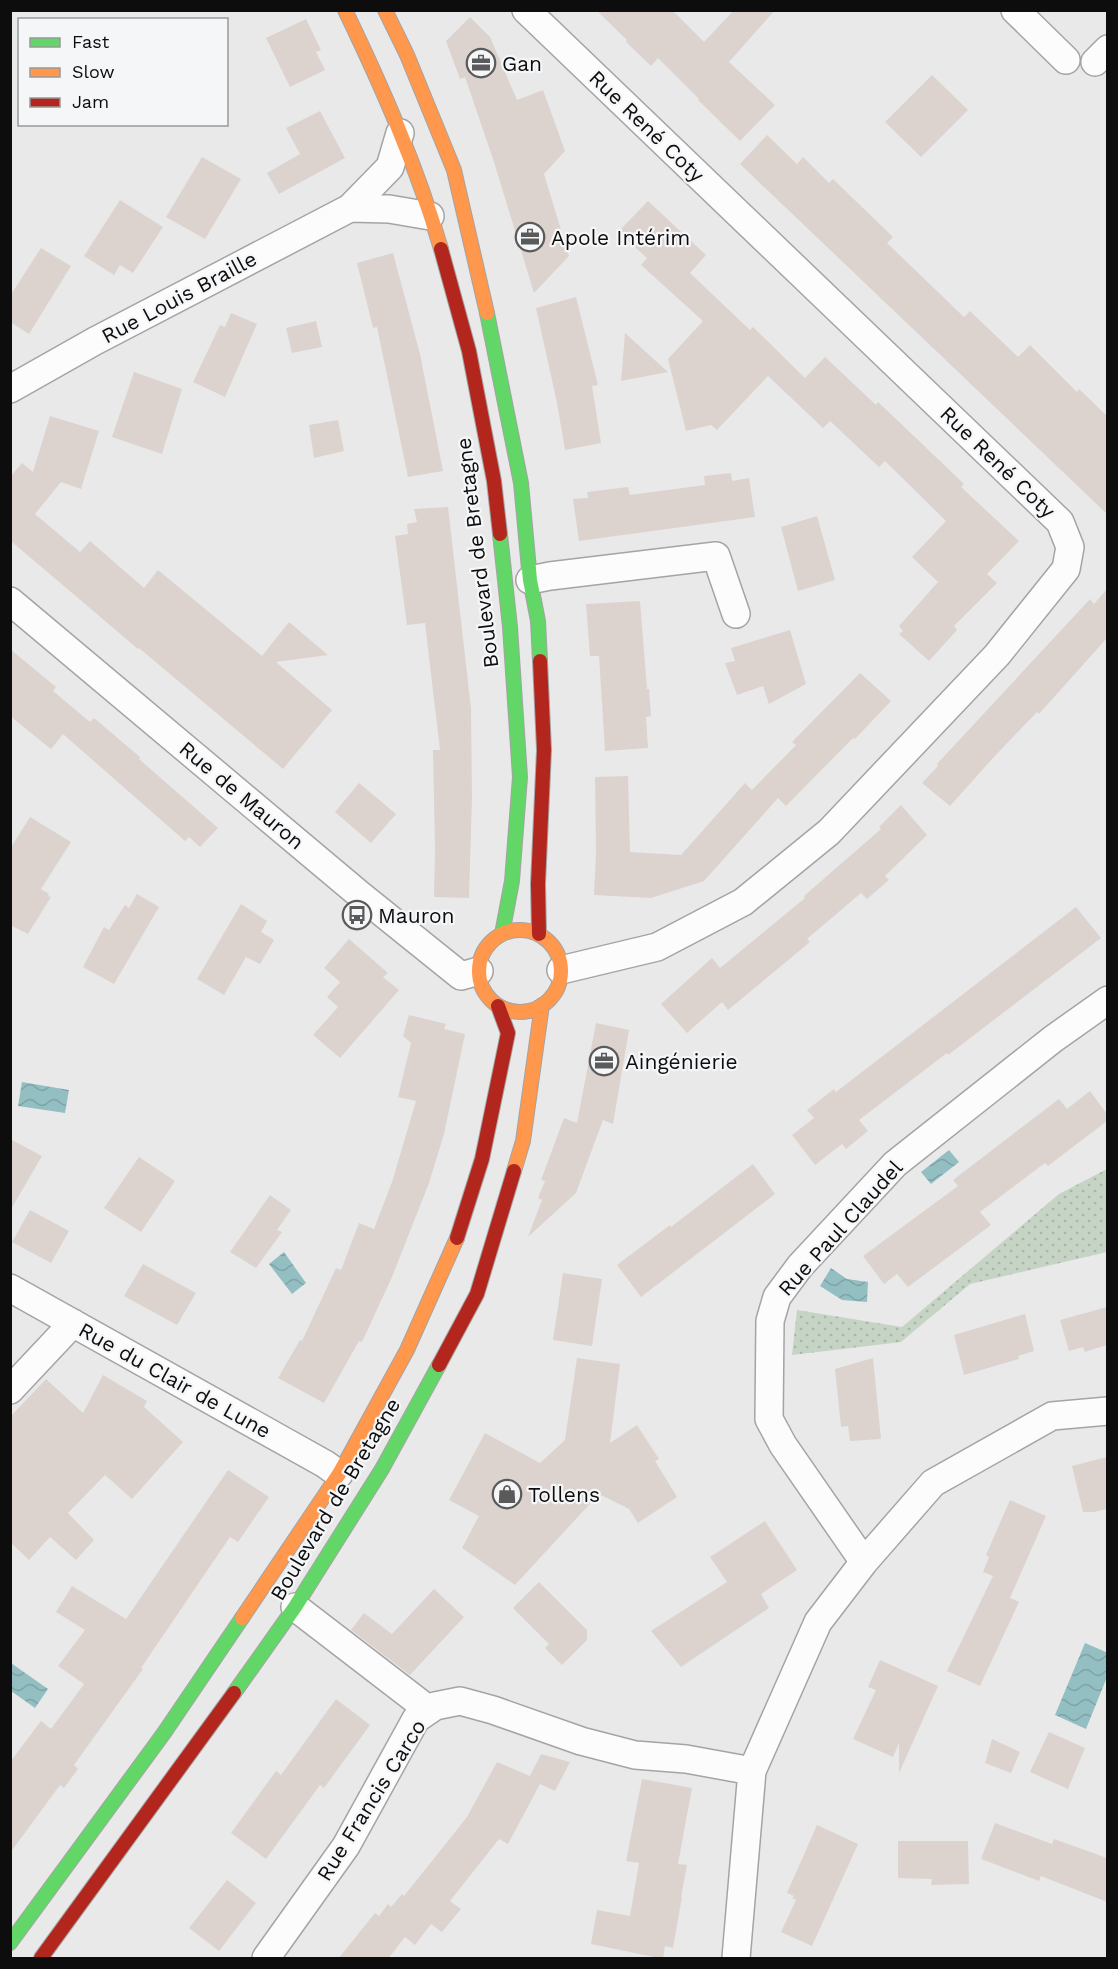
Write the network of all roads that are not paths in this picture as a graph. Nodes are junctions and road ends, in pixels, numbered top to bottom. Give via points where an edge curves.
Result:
1 (345, 10) edge
2 (385, 10) edge
3 (526, 10) edge
4 (1015, 10) edge
5 (1066, 60) dead end
6 (400, 134) junction
7 (350, 208) junction
8 (430, 216) junction
9 (10, 389) edge
10 (530, 580) junction
11 (10, 601) edge
12 (736, 614) dead end
13 (502, 934) junction
14 (538, 934) junction
15 (561, 970) junction
16 (479, 971) junction
17 (1107, 1000) edge
18 (542, 1005) junction
19 (498, 1006) junction
20 (10, 1288) edge
21 (73, 1323) junction
22 (10, 1390) edge
23 (1107, 1411) edge
24 (339, 1474) junction
25 (864, 1562) junction
26 (295, 1607) junction
27 (429, 1710) junction
28 (752, 1771) junction
29 (10, 1943) edge
30 (41, 1959) edge
31 (266, 1959) edge
32 (736, 1959) edge

1 - 6 main road, Boulevard de Bretagne
2 - 10 main road via 454,170 521,483
3 - 15 street, Rue René Coty via 1060,522 1070,547 1066,568 997,655 820,839 743,902 657,947
4 - 5 street
6 - 7 street, Rue Louis Braille via 390,167
6 - 8 main road, Boulevard de Bretagne
7 - 8 street, Rue Louis Braille via 389,208
7 - 9 street, Rue Louis Braille
8 - 13 main road, Boulevard de Bretagne via 471,361 494,481 510,627 520,777 512,881
10 - 12 street via 716,556
10 - 14 main road via 538,621 544,750
11 - 16 street, Rue de Mauron via 461,976
13 - 14 main road via 520,930
13 - 16 main road via 485,949
14 - 15 main road via 555,949
15 - 18 main road via 552,996
16 - 19 main road via 481,984
17 - 25 street, Rue Paul Claudel via 895,1164 800,1266 777,1297 770,1321 769,1419
18 - 19 main road via 520,1012
18 - 26 main road, Boulevard de Bretagne via 523,1141 477,1294 382,1469
19 - 24 main road, Boulevard de Bretagne via 507,1033 502,1066 482,1159 457,1239 407,1350
20 - 21 street, Rue du Clair de Lune
21 - 22 street
21 - 24 street, Rue du Clair de Lune
23 - 25 street via 1052,1416 933,1483
24 - 29 main road, Boulevard de Bretagne via 164,1733
25 - 28 street via 818,1622
26 - 27 street
26 - 30 main road, Boulevard de Bretagne via 200,1744
27 - 28 street, Rue Francis Carco via 460,1701 581,1742 636,1755
27 - 31 street, Rue Francis Carco via 416,1719 346,1846
28 - 32 street

